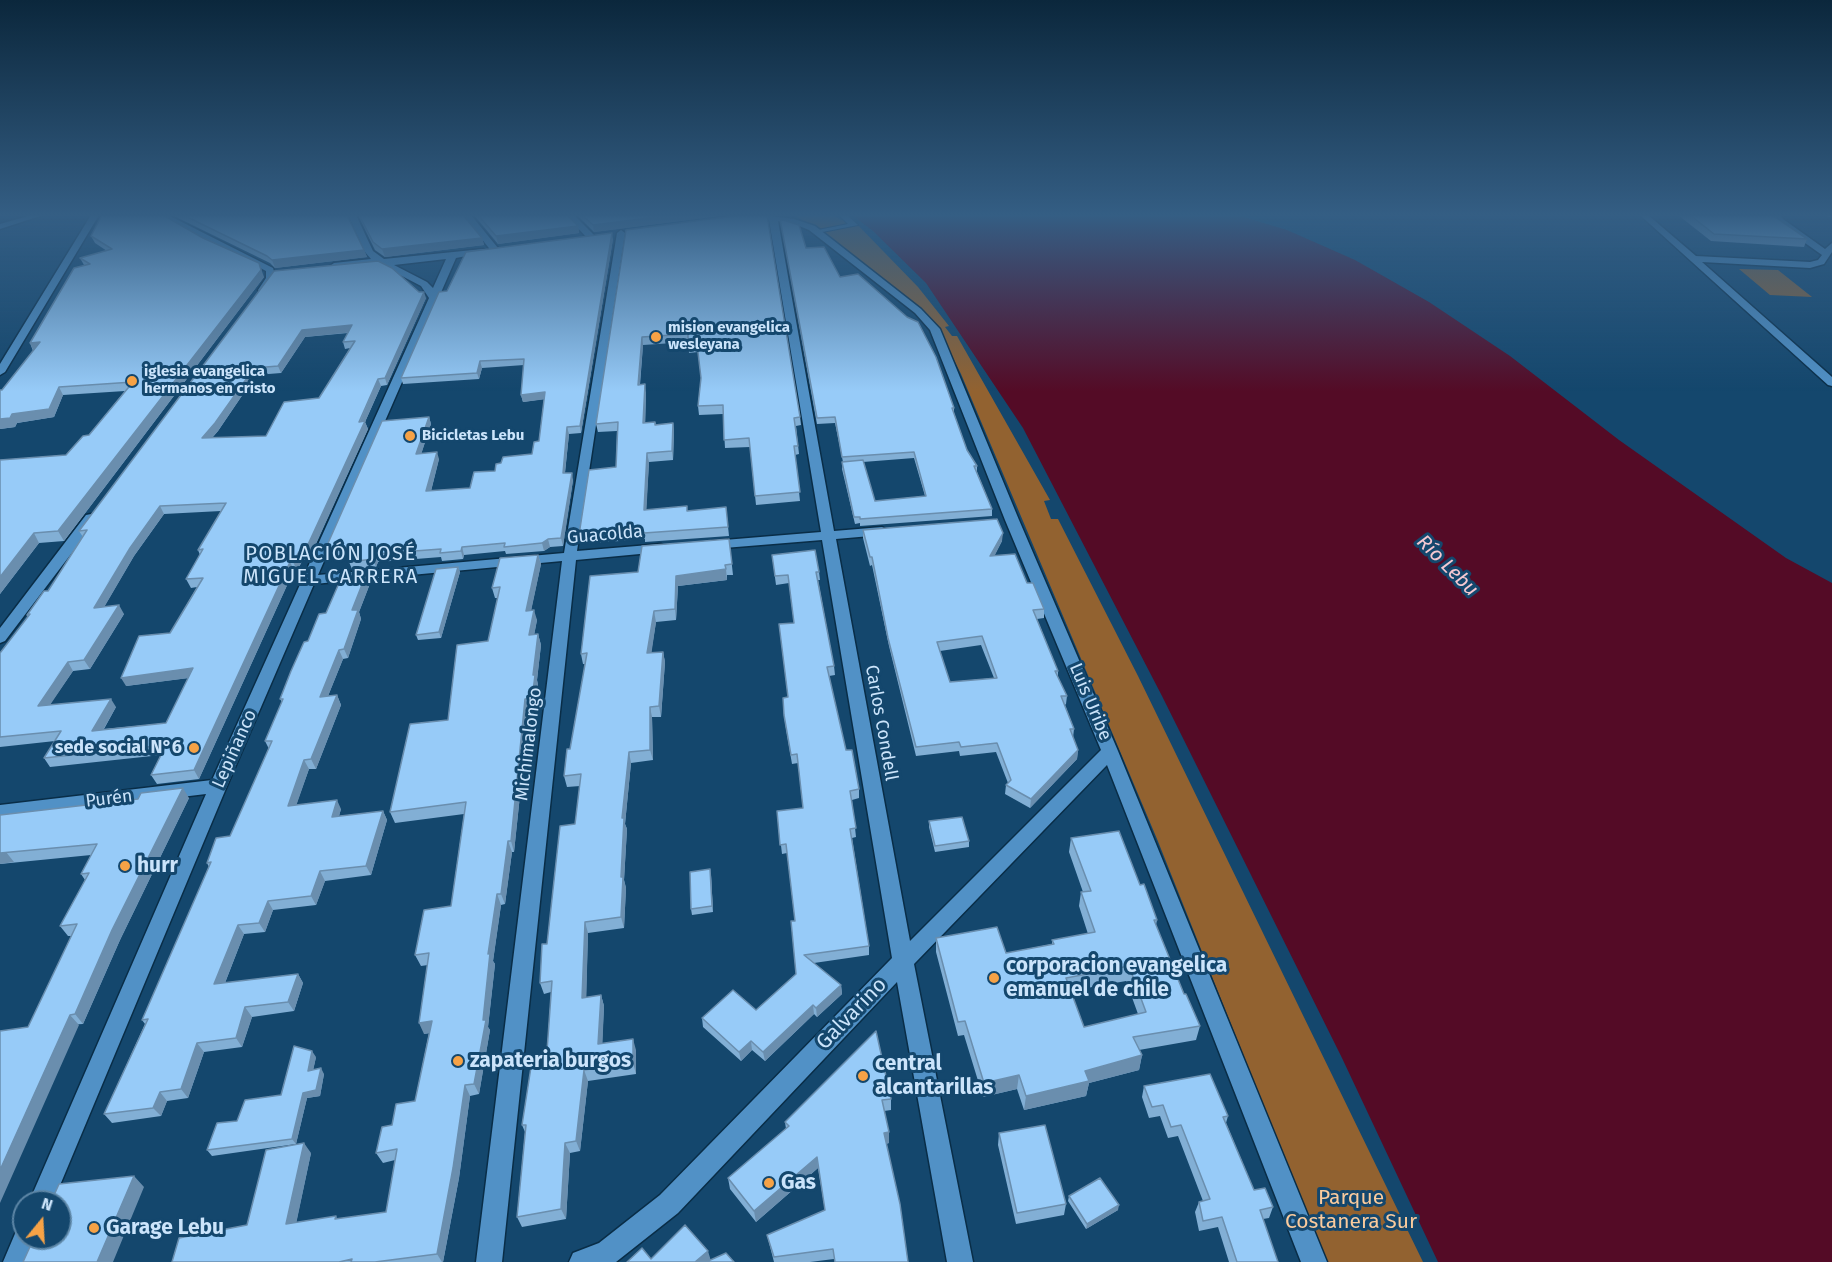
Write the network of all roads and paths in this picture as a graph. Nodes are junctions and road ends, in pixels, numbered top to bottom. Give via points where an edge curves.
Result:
1 (61, 274) edge
2 (275, 274) edge
3 (403, 274) edge
4 (443, 274) edge
5 (615, 274) edge
6 (784, 274) edge
7 (871, 274) edge
8 (1710, 274) edge
9 (432, 298) junction
10 (255, 300) edge
11 (0, 372) edge
12 (1832, 383) edge
13 (99, 507) edge
14 (897, 530) edge
15 (829, 536) junction
16 (700, 546) edge
17 (676, 547) edge
18 (570, 555) junction
19 (309, 580) junction
20 (0, 638) edge
21 (1110, 751) junction
22 (218, 786) junction
23 (0, 812) edge
24 (903, 961) junction
25 (46, 1190) edge
26 (489, 1262) edge
27 (582, 1262) edge
28 (960, 1262) edge
29 (1314, 1262) edge

1 - 11 street
2 - 10 street
3 - 9 street via 428,287
4 - 9 street, Lepiñanco
5 - 18 street, Michimalongo
6 - 15 street, Carlos Condell
7 - 21 street, Luis Uribe via 935,329 1007,520
8 - 12 street
9 - 19 street, Lepiñanco
13 - 20 street
14 - 15 street
15 - 16 street
15 - 24 street, Carlos Condell
17 - 18 street, Guacolda
18 - 19 street, Guacolda
18 - 26 street, Michimalongo
19 - 22 street, Lepiñanco
21 - 24 street, Galvarino
21 - 29 street, Luis Uribe
22 - 23 street, Purén
22 - 25 street, Lepiñanco
24 - 27 street, Galvarino via 669,1204 607,1253
24 - 28 street, Carlos Condell

